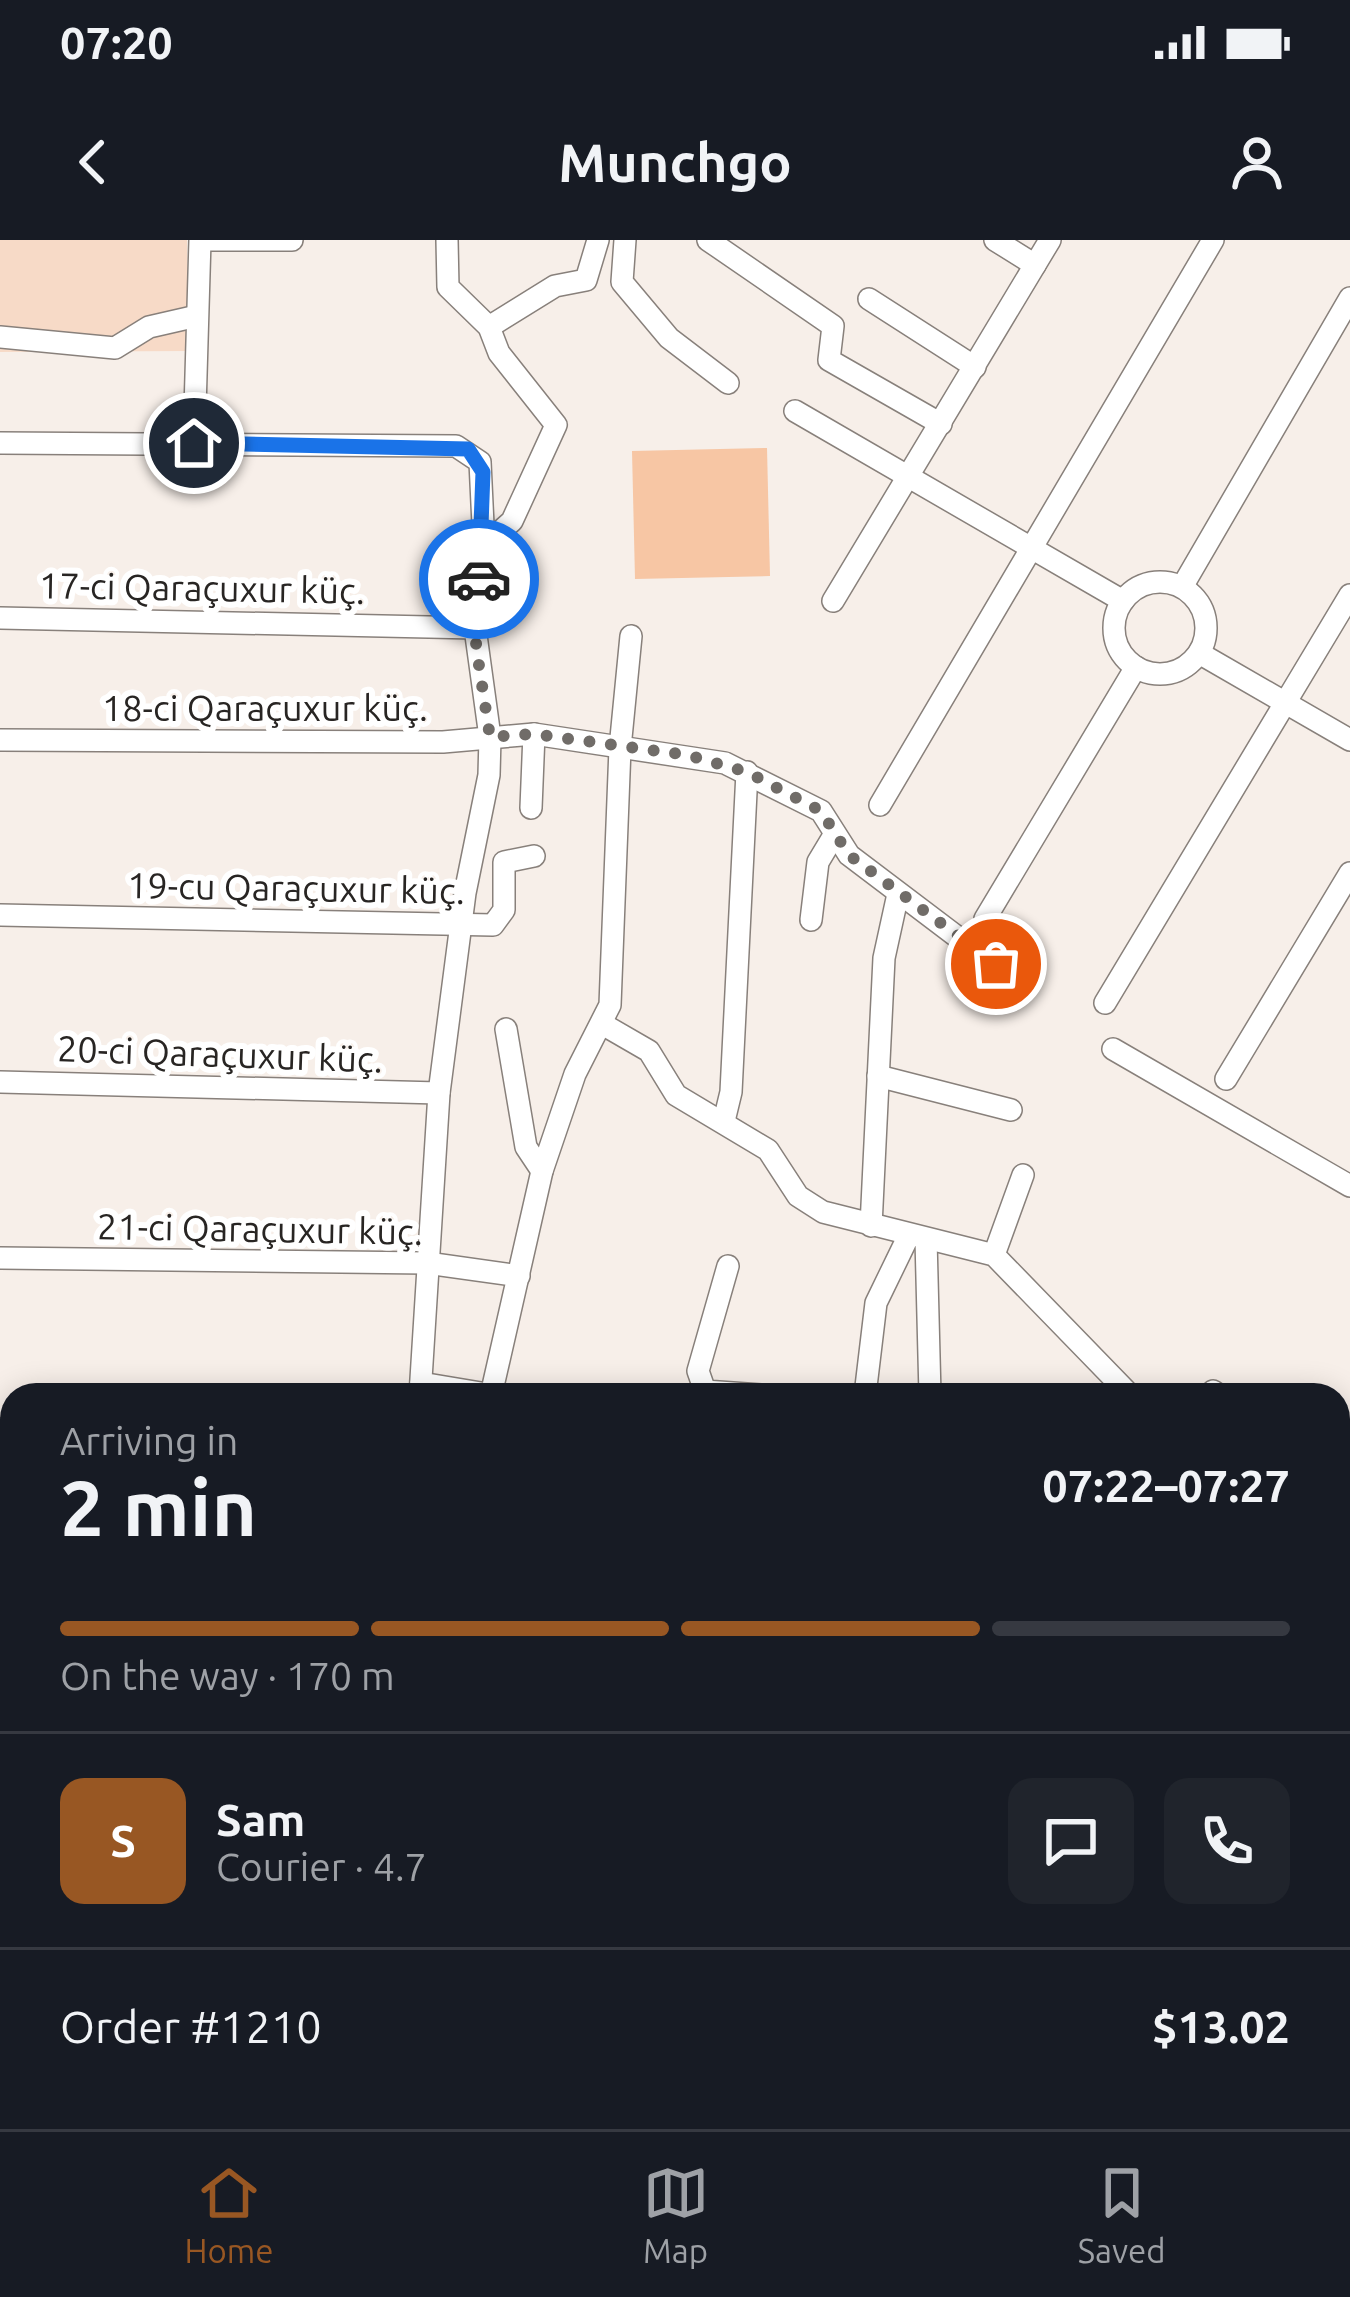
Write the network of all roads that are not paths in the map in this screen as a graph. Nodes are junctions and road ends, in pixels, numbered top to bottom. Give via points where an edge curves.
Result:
1 (200, 240) edge
2 (292, 240) edge
3 (447, 240) edge
4 (598, 240) edge
5 (625, 240) edge
6 (708, 240) edge
7 (995, 240) edge
8 (1050, 240) edge
9 (1213, 240) edge
10 (1035, 266) junction
11 (586, 280) junction
12 (622, 282) junction
13 (1350, 298) edge
14 (869, 299) dead end
15 (197, 316) junction
16 (489, 327) junction
17 (0, 337) edge
18 (975, 367) junction
19 (728, 383) dead end
20 (795, 411) dead end
21 (941, 424) junction
22 (0, 442) edge
23 (194, 443) junction
24 (909, 479) junction
25 (484, 547) junction
26 (1033, 548) junction
27 (1182, 587) junction
28 (1350, 595) edge
29 (833, 601) dead end
30 (1123, 601) junction
31 (0, 618) edge
32 (475, 628) junction
33 (631, 636) dead end
34 (1199, 653) junction
35 (1136, 667) junction
36 (1287, 702) junction
37 (534, 734) junction
38 (490, 737) junction
39 (0, 740) edge
40 (1350, 740) edge
41 (620, 748) junction
42 (747, 772) junction
43 (880, 805) dead end
44 (531, 808) dead end
45 (833, 837) junction
46 (534, 856) dead end
47 (1350, 872) edge
48 (898, 893) junction
49 (0, 915) edge
50 (985, 919) dead end
51 (812, 920) dead end
52 (461, 926) junction
53 (1022, 986) dead end
54 (1106, 1003) dead end
55 (604, 1024) junction
56 (506, 1029) dead end
57 (1113, 1048) dead end
58 (878, 1076) junction
59 (1226, 1079) dead end
60 (0, 1082) edge
61 (439, 1093) junction
62 (1011, 1110) dead end
63 (724, 1121) junction
64 (542, 1171) junction
65 (1023, 1175) dead end
66 (1350, 1186) edge
67 (871, 1226) junction
68 (917, 1237) junction
69 (994, 1255) junction
70 (0, 1258) edge
71 (427, 1263) junction
72 (728, 1266) dead end
73 (518, 1276) junction
74 (420, 1383) edge
75 (494, 1383) edge
76 (700, 1383) edge
77 (866, 1383) edge
78 (929, 1383) edge
79 (1118, 1383) edge

1 - 2 street
1 - 15 street
3 - 16 street via 448,287
4 - 11 street
5 - 12 street
6 - 21 street via 833,326 829,360
7 - 10 street
8 - 10 street
9 - 26 street
10 - 18 street
11 - 12 street
11 - 16 street via 555,286
12 - 19 street via 669,338
13 - 27 street
14 - 18 street
15 - 17 street via 148,327 115,348
15 - 23 street
16 - 25 street via 499,353 556,425 512,520
18 - 21 street
20 - 24 street
21 - 24 street
22 - 23 street
23 - 25 street via 455,446 475,454 483,472
24 - 26 street
24 - 29 street
25 - 32 street
26 - 30 street
26 - 43 street
27 - 30 street via 1157,582
27 - 34 street via 1205,616
28 - 36 street
30 - 35 street via 1117,644
31 - 32 street, 17-ci Qaraçuxur küç.
32 - 38 street
33 - 41 street
34 - 35 street via 1178,671
34 - 36 street
35 - 50 street
36 - 40 street
36 - 54 street
37 - 38 street, 18-ci Qaraçuxur küç.
37 - 41 street, 18-ci Qaraçuxur küç.
37 - 44 street
38 - 39 street, 18-ci Qaraçuxur küç.
38 - 52 street
41 - 42 street, 18-ci Qaraçuxur küç.
41 - 55 street via 613,981
42 - 45 street, 18-ci Qaraçuxur küç. via 821,811
42 - 63 street
45 - 48 street, 18-ci Qaraçuxur küç.
45 - 51 street via 818,862
46 - 52 street, 19-cu Qaraçuxur küç. via 504,862 504,910 493,925
47 - 59 street
48 - 53 street, 18-ci Qaraçuxur küç.
48 - 58 street via 886,936
49 - 52 street, 19-cu Qaraçuxur küç.
52 - 61 street
55 - 63 street via 649,1051 676,1095
55 - 64 street via 575,1074
56 - 64 street via 526,1147
57 - 66 street
58 - 62 street
58 - 67 street
60 - 61 street, 20-ci Qaraçuxur küç.
61 - 71 street
63 - 67 street via 776,1158 798,1196
64 - 73 street
65 - 69 street
67 - 68 street
68 - 69 street
68 - 77 street via 876,1303
68 - 78 street
69 - 79 street
70 - 71 street, 21-ci Qaraçuxur küç.
71 - 73 street, 21-ci Qaraçuxur küç.
71 - 74 street
72 - 76 street
73 - 75 street

